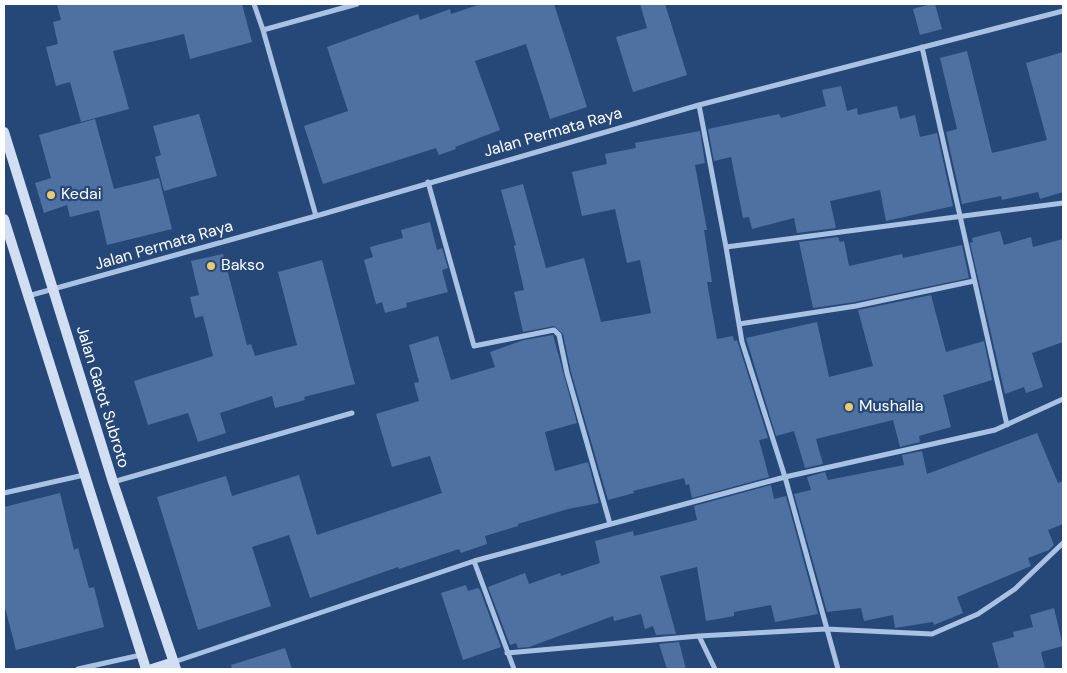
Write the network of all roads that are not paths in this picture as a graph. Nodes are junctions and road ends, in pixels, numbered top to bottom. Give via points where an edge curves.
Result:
1 (254, 4) edge
2 (357, 4) edge
3 (1063, 11) edge
4 (262, 30) junction
5 (922, 47) junction
6 (699, 105) junction
7 (4, 132) edge
8 (428, 182) junction
9 (1063, 203) edge
10 (316, 216) junction
11 (960, 216) junction
12 (4, 219) edge
13 (7, 242) edge
14 (726, 247) junction
15 (974, 281) junction
16 (53, 290) junction
17 (28, 296) junction
18 (738, 324) junction
19 (1063, 399) edge
20 (352, 414) dead end
21 (1007, 425) junction
22 (85, 475) junction
23 (785, 477) junction
24 (113, 482) junction
25 (4, 493) edge
26 (610, 524) junction
27 (1063, 543) edge
28 (474, 561) junction
29 (826, 629) junction
30 (699, 636) junction
31 (507, 653) junction
32 (142, 655) junction
33 (175, 665) edge
34 (78, 669) edge
35 (146, 669) edge
36 (152, 669) edge
37 (514, 669) edge
38 (715, 669) edge
39 (838, 669) edge

1 - 4 street
2 - 4 street
3 - 5 street, Jalan Permata Raya
4 - 10 street
5 - 6 street, Jalan Permata Raya
5 - 11 street
6 - 8 street, Jalan Permata Raya
6 - 14 street
7 - 16 street, Jalan Gatot Subroto
8 - 10 street, Jalan Permata Raya
8 - 26 street via 474,346 554,330 559,335
9 - 11 street
10 - 16 street, Jalan Permata Raya
11 - 14 street
11 - 15 street
12 - 13 street
13 - 17 street
14 - 18 street
15 - 18 street via 856,306
15 - 21 street
16 - 17 street, Jalan Permata Raya
16 - 24 street, Jalan Gatot Subroto
17 - 22 street
18 - 23 street
19 - 21 street
20 - 24 street
21 - 23 street
22 - 25 street
22 - 32 street
23 - 26 street
23 - 29 street
24 - 33 street, Jalan Gatot Subroto
26 - 28 street
27 - 29 street via 1015,589 978,614 932,634
28 - 31 street
28 - 33 street
29 - 30 street
29 - 39 street
30 - 31 street
30 - 38 street
31 - 37 street
32 - 34 street
32 - 35 street
33 - 36 street

